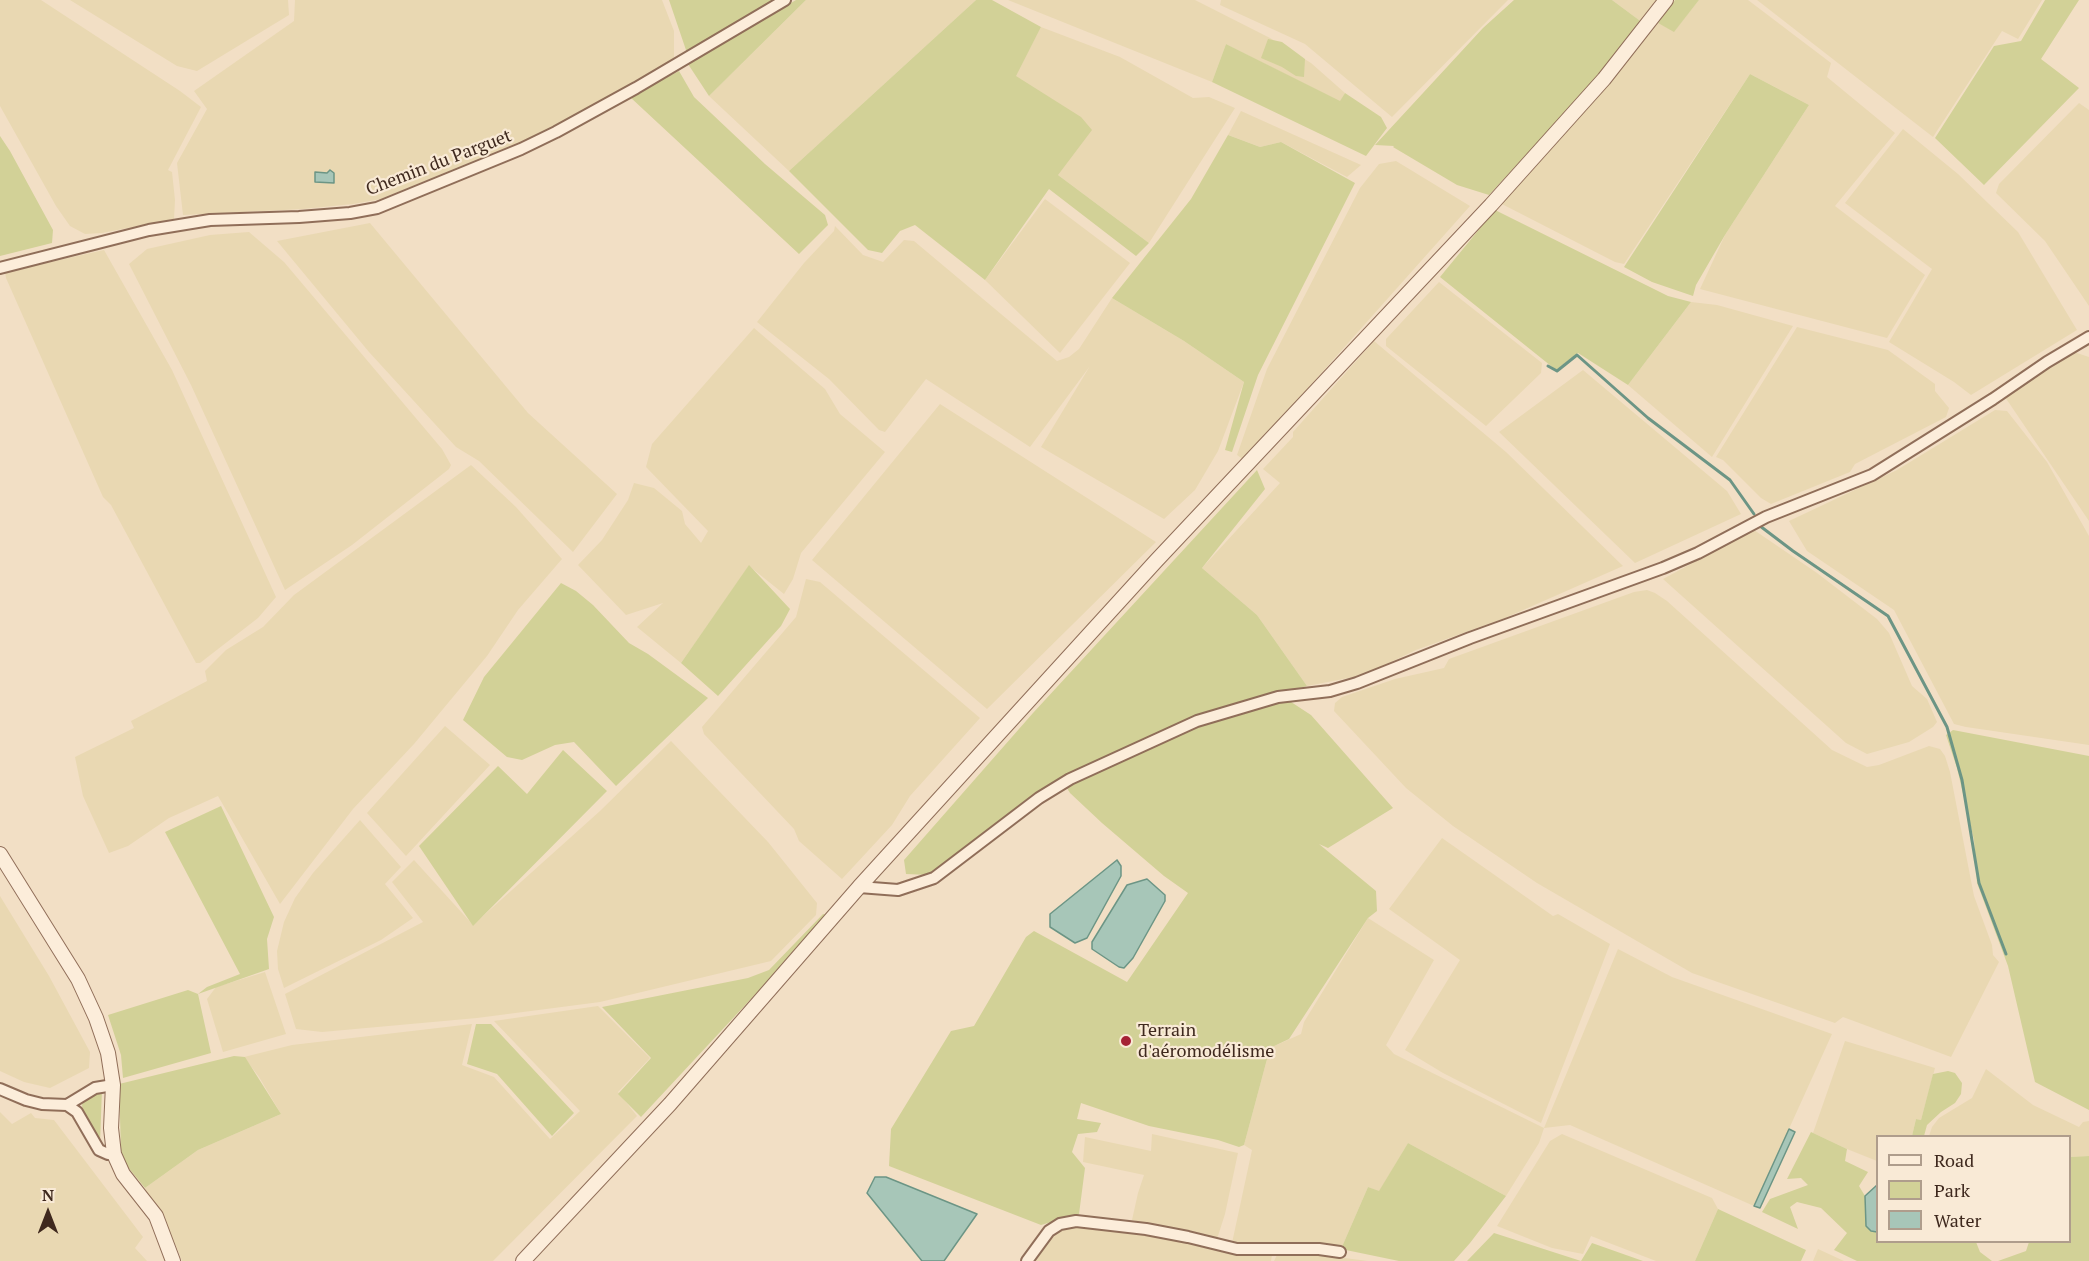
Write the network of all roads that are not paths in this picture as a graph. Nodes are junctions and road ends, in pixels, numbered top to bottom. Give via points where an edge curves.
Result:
1 (785, 0) edge
2 (1666, 0) edge
3 (0, 268) edge
4 (2089, 337) edge
5 (0, 854) edge
6 (859, 887) junction
7 (112, 1085) junction
8 (0, 1089) edge
9 (67, 1105) junction
10 (114, 1154) junction
11 (1340, 1252) dead end
12 (172, 1261) edge
13 (523, 1261) edge
14 (1028, 1261) edge

1 - 3 street, Chemin du Parguet via 556,132 377,208 350,213 210,220 149,230
2 - 6 street via 1604,79 1491,205 1156,561
4 - 6 street via 1872,476 1766,517 1664,568 1357,683 1330,691 1278,697 1197,721 1070,779 934,878 898,890
5 - 7 street via 78,979 108,1053
6 - 13 street via 670,1104
7 - 9 street via 95,1088
7 - 10 street
8 - 9 street via 42,1104
9 - 10 street via 77,1112 99,1150
10 - 12 street via 123,1174 156,1216
11 - 14 street via 1237,1249 1146,1229 1076,1221 1049,1231

